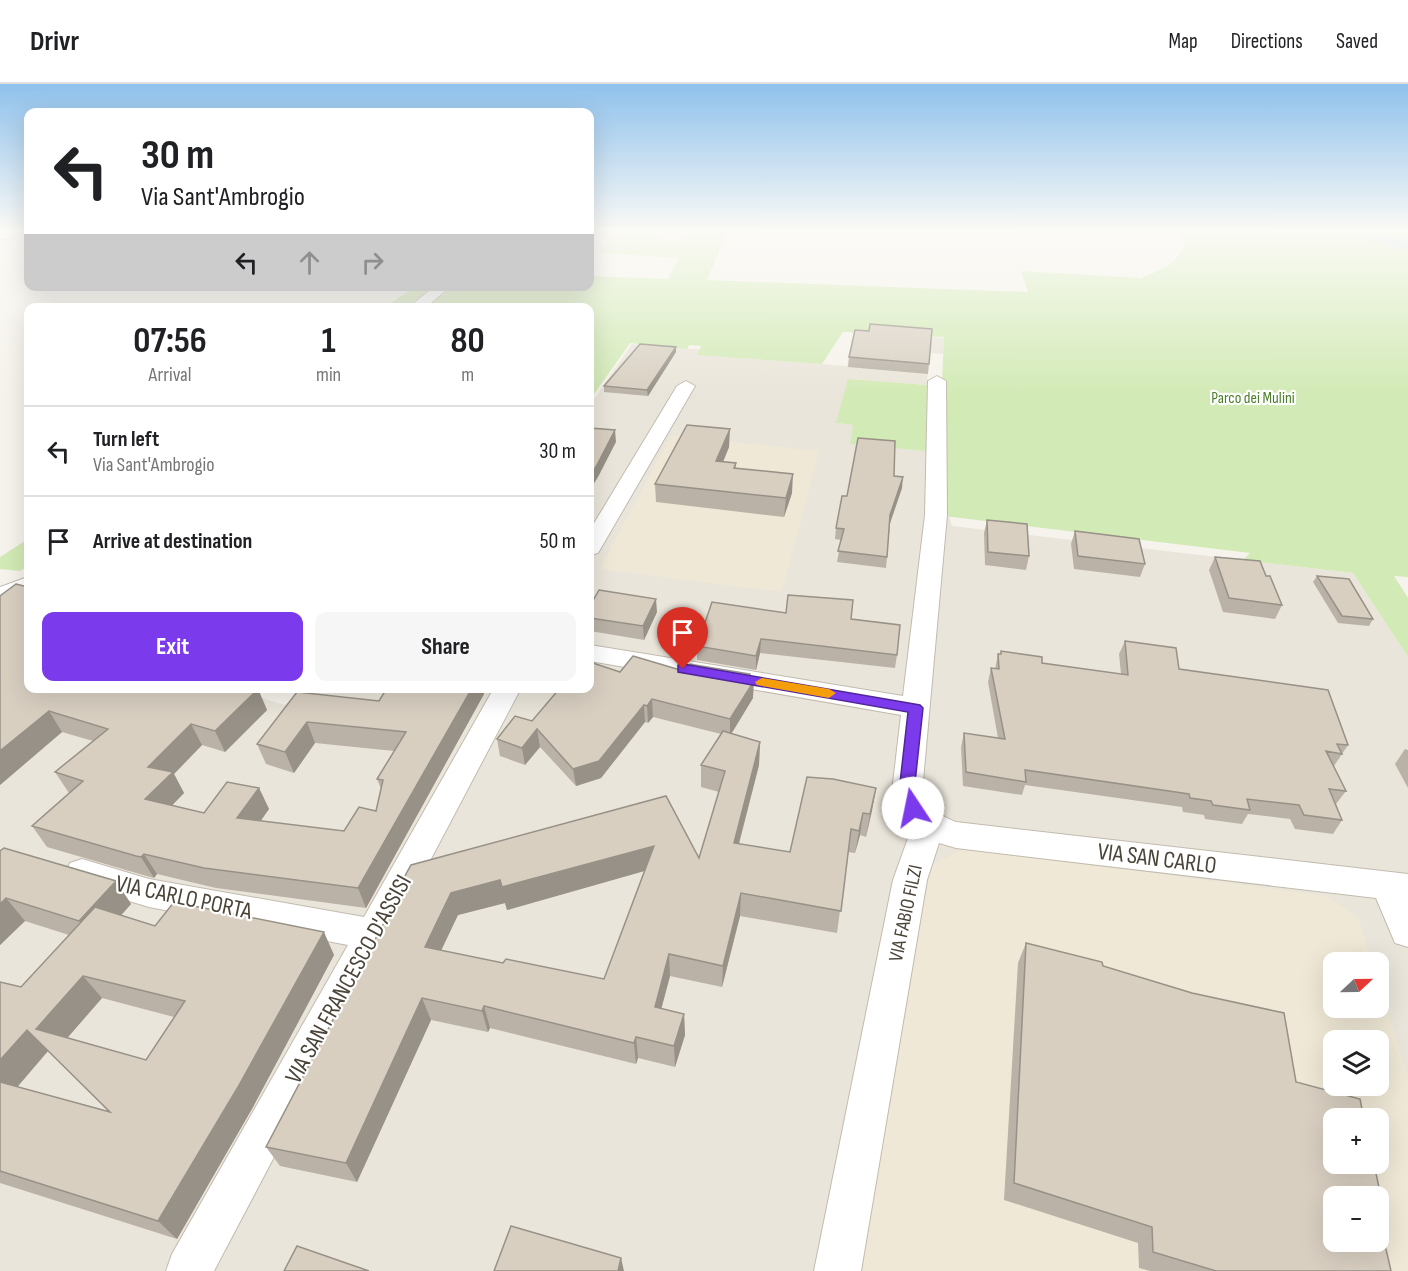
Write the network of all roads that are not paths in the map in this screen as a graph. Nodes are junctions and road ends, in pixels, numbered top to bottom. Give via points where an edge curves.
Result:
1 (437, 291) edge
2 (422, 303) edge
3 (937, 381) dead end
4 (686, 386) dead end
5 (594, 541) edge
6 (24, 586) edge
7 (24, 588) edge
8 (0, 595) edge
9 (0, 607) edge
10 (594, 654) edge
11 (505, 693) edge
12 (915, 708) junction
13 (928, 825) junction
14 (57, 866) edge
15 (1398, 887) edge
16 (1408, 932) edge
17 (371, 934) junction
18 (189, 1271) edge
19 (838, 1271) edge

1 - 2 street
3 - 12 street via 936,515
4 - 5 street
6 - 8 street
7 - 9 street
10 - 12 street
11 - 17 street, VIA SAN FRANCESCO D'ASSISI
12 - 13 street via 906,792 913,808
13 - 15 street, VIA SAN CARLO via 956,835
13 - 19 street, VIA FABIO FILZI via 910,880
14 - 17 street, VIA CARLO PORTA via 149,893
15 - 16 street
17 - 18 street, VIA SAN FRANCESCO D'ASSISI

